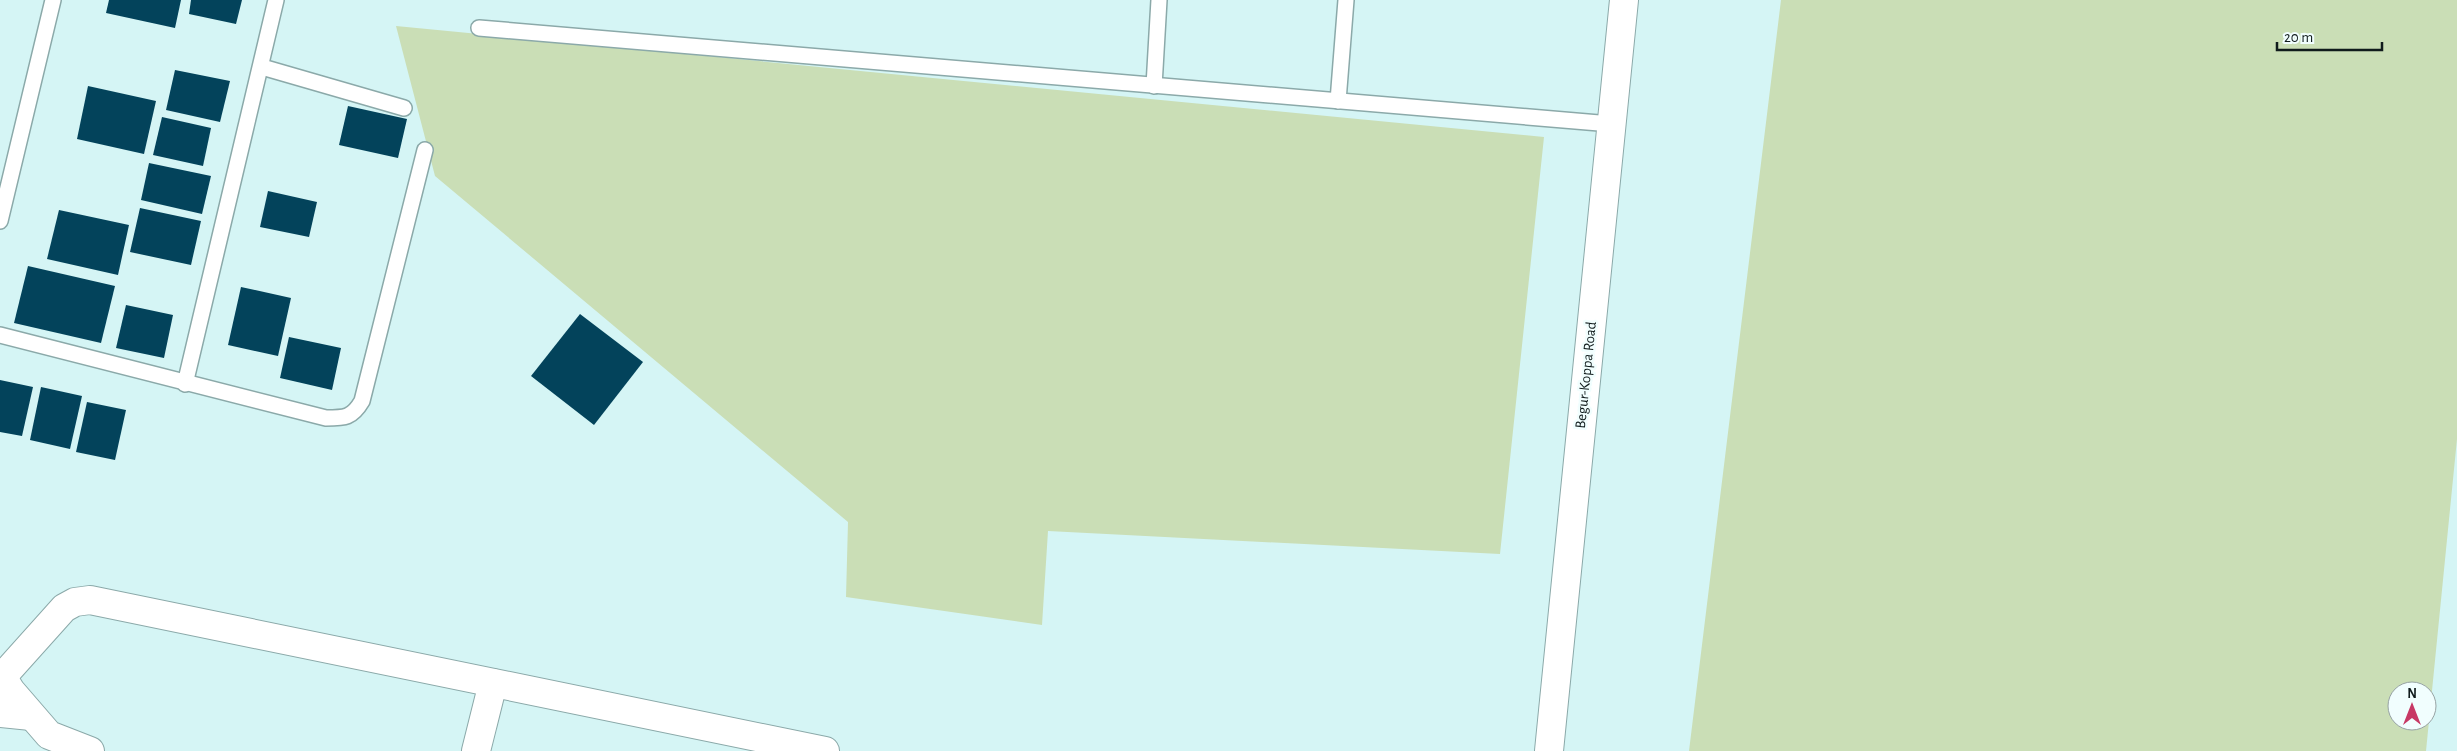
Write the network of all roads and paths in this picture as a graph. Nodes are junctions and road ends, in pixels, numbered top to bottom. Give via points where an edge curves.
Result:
1 (53, 0) edge
2 (276, 0) edge
3 (1159, 0) edge
4 (1346, 0) edge
5 (1624, 0) edge
6 (479, 28) dead end
7 (262, 67) junction
8 (1154, 86) junction
9 (1338, 101) junction
10 (404, 108) dead end
11 (1611, 124) junction
12 (425, 150) dead end
13 (0, 221) edge
14 (0, 335) edge
15 (185, 384) junction
16 (2, 674) edge
17 (493, 683) junction
18 (0, 713) edge
19 (32, 716) junction
20 (90, 751) edge
21 (476, 751) edge
22 (825, 751) edge
23 (1549, 751) edge

1 - 13 lane
2 - 7 lane
3 - 8 lane
4 - 9 lane
5 - 11 street, Begur-Koppa Road
6 - 8 lane
7 - 10 lane
7 - 15 lane
8 - 9 lane
9 - 11 lane
11 - 23 street, Begur-Koppa Road
12 - 15 lane via 362,401 355,413 342,418 326,418
14 - 15 lane
16 - 17 street via 64,608 90,600
16 - 19 street
17 - 21 street
17 - 22 street
18 - 19 street
19 - 20 street via 49,735

